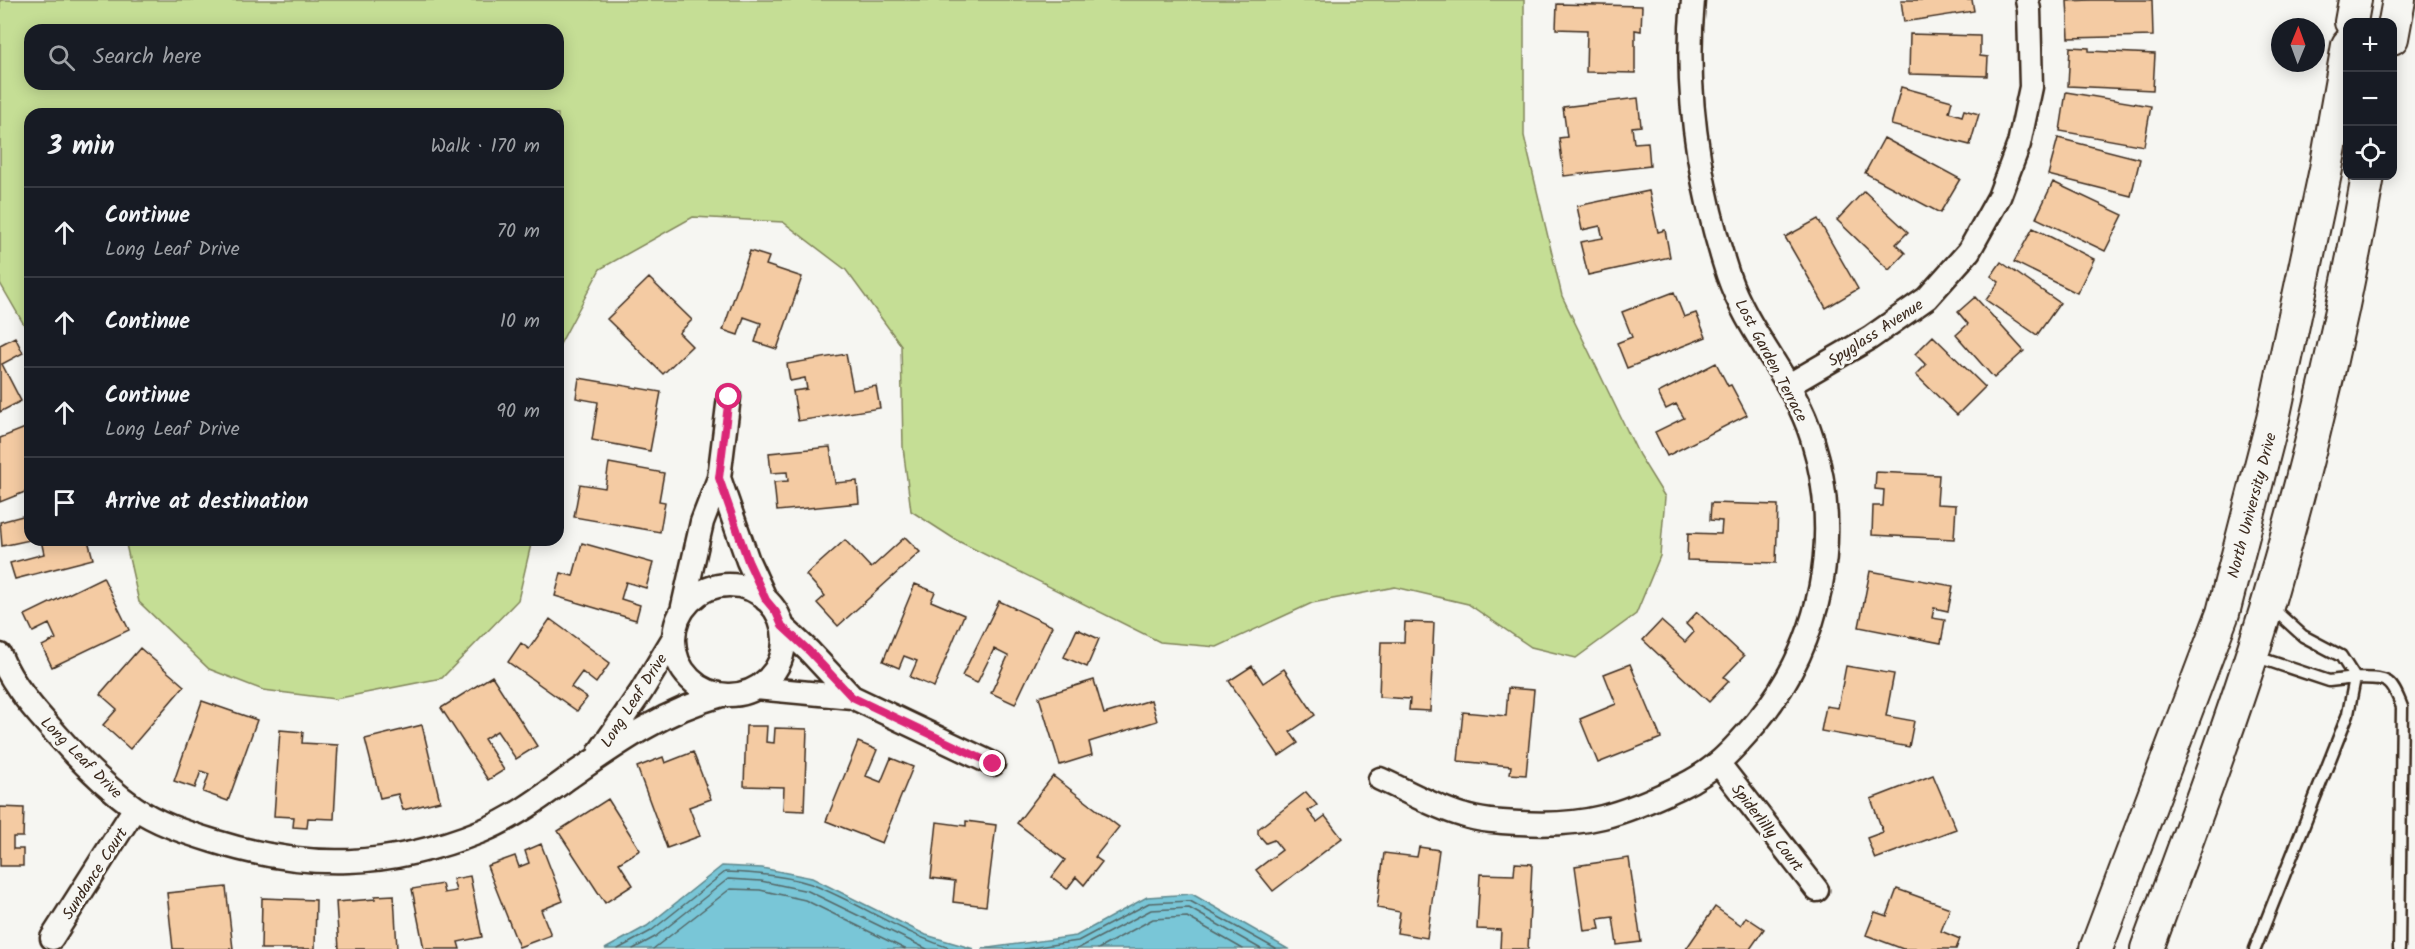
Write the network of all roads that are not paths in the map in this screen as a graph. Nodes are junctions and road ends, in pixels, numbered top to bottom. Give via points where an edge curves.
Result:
1 (1693, 0) edge
2 (2027, 0) edge
3 (2355, 0) edge
4 (2399, 0) edge
5 (2352, 18) edge
6 (2396, 18) edge
7 (2343, 72) edge
8 (2367, 180) edge
9 (1789, 385) junction
10 (729, 397) dead end
11 (2273, 419) junction
12 (2315, 432) junction
13 (719, 478) junction
14 (766, 600) junction
15 (2268, 603) junction
16 (682, 611) junction
17 (782, 626) junction
18 (674, 639) junction
19 (0, 655) edge
20 (2251, 655) junction
21 (2355, 678) junction
22 (756, 688) junction
23 (722, 695) junction
24 (852, 697) junction
25 (592, 762) junction
26 (993, 764) dead end
27 (1719, 764) junction
28 (1380, 779) dead end
29 (135, 808) junction
30 (1816, 890) dead end
31 (52, 938) dead end
32 (2096, 949) edge
33 (2147, 949) edge
34 (2255, 949) edge
35 (2399, 949) edge

1 - 9 street, Lost Garden Terrace via 1689,44 1694,121 1707,201 1729,278 1762,346
2 - 9 street, Spyglass Avenue via 2031,87 2019,144 1999,197 1969,250 1927,298 1870,339
3 - 5 main road
4 - 6 main road
7 - 11 main road, North University Drive
8 - 12 main road via 2354,261
9 - 27 street, Lost Garden Terrace via 1812,436 1822,480 1824,568 1800,657 1777,698
10 - 13 street
11 - 12 main road
11 - 32 main road, North University Drive via 2223,613
12 - 15 main road
13 - 14 street
13 - 16 street via 702,522
14 - 16 street via 752,590 721,585 692,599
14 - 17 street
15 - 20 main road
15 - 21 lane via 2303,636 2341,656
16 - 18 street
17 - 22 street via 784,644 780,661 770,677
17 - 24 street
18 - 23 street via 675,654 687,675 706,690
18 - 25 street, Long Leaf Drive
19 - 29 street, Long Leaf Drive via 34,709 100,779
20 - 21 lane via 2330,681
20 - 33 main road
21 - 34 lane via 2348,714
21 - 35 lane via 2384,679 2395,688 2402,707
22 - 23 street
22 - 24 street
23 - 25 street, Long Leaf Drive via 662,717
24 - 26 street
25 - 29 street, Long Leaf Drive via 537,801 485,830 430,850 367,862 304,862 245,852 186,833
27 - 28 street, Lost Garden Terrace via 1641,806 1595,821 1551,825 1462,815
27 - 30 street, Spiderlilly Court
29 - 31 street, Sundance Court

